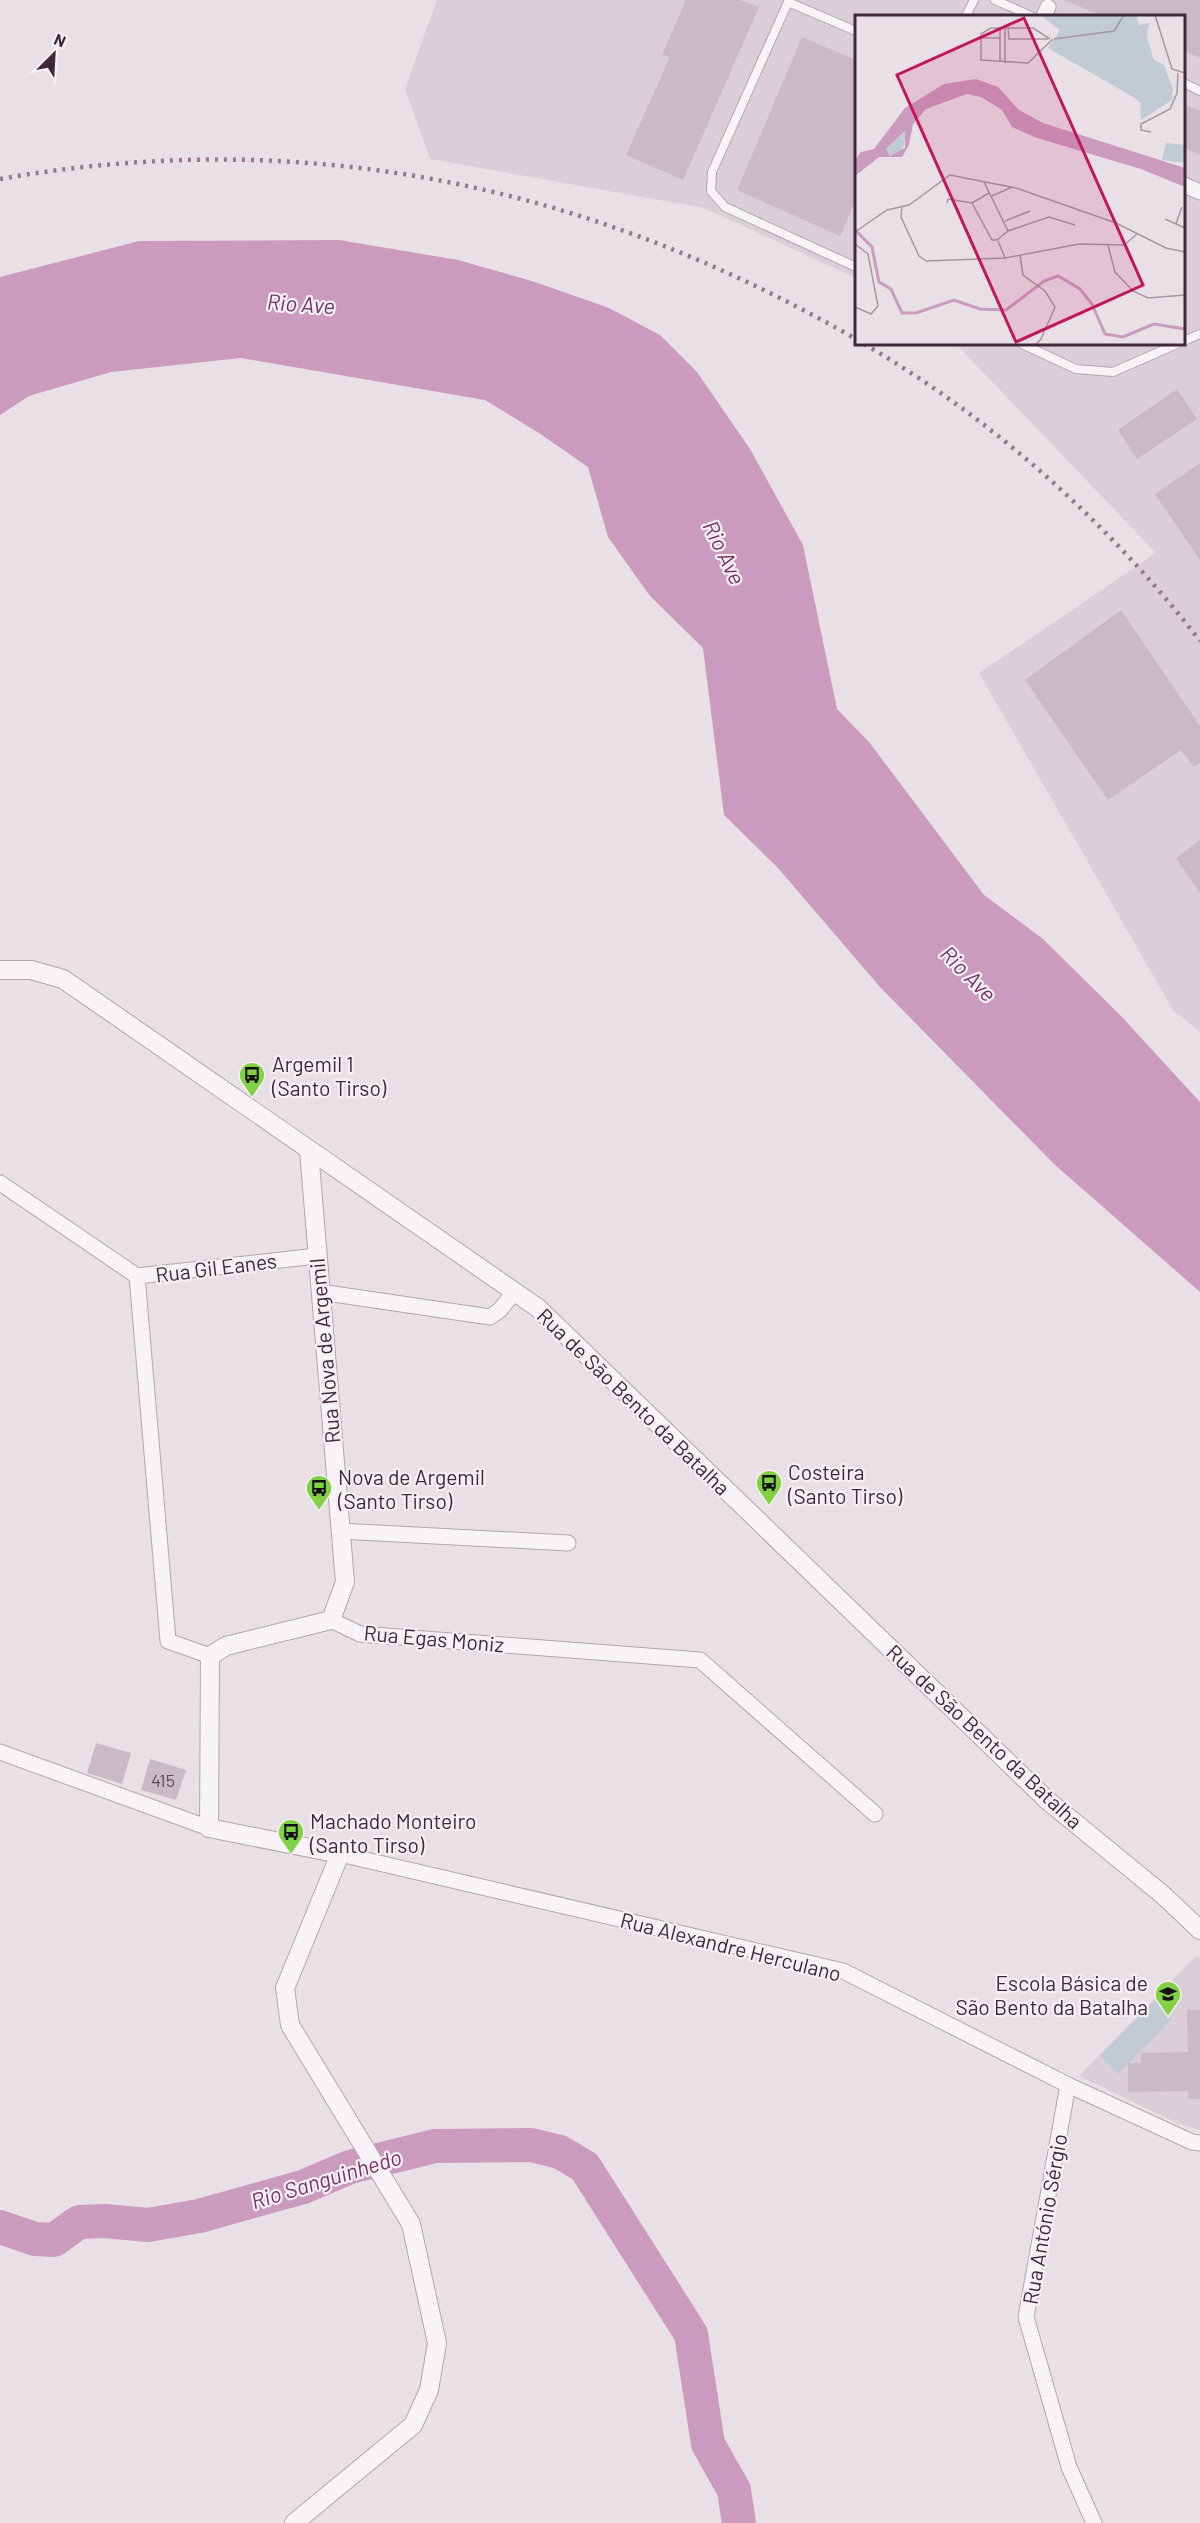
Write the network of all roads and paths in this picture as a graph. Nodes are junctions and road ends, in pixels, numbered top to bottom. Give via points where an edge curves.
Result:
1 (974, 0) edge
2 (995, 0) edge
3 (788, 1) edge
4 (1018, 14) edge
5 (966, 15) edge
6 (855, 31) edge
7 (1185, 84) edge
8 (1200, 91) edge
9 (1185, 185) edge
10 (1200, 192) edge
11 (855, 266) edge
12 (1200, 333) edge
13 (1185, 340) edge
14 (1024, 345) edge
15 (1175, 345) edge
16 (0, 970) edge
17 (309, 1151) junction
18 (0, 1183) edge
19 (316, 1256) junction
20 (137, 1276) junction
21 (515, 1291) junction
22 (320, 1292) junction
23 (340, 1531) junction
24 (568, 1543) dead end
25 (331, 1620) junction
26 (210, 1656) junction
27 (0, 1752) edge
28 (875, 1814) dead end
29 (209, 1828) junction
30 (340, 1854) junction
31 (1200, 1930) edge
32 (1068, 2085) junction
33 (1200, 2143) edge
34 (294, 2523) edge
35 (1094, 2523) edge

1 - 5 lane
2 - 4 lane
3 - 6 lane
3 - 11 lane via 712,172 711,191 725,207
7 - 8 lane
9 - 10 street
12 - 13 lane
14 - 15 lane via 1076,369 1113,372
16 - 17 street, Rua de São Bento da Batalha via 31,970 63,979
17 - 19 street, Rua Nova de Argemil
17 - 21 street, Rua de São Bento da Batalha
18 - 20 street, Rua Gil Eanes
19 - 20 street, Rua Gil Eanes
19 - 22 street, Rua Nova de Argemil
20 - 26 street via 168,1641
21 - 22 street via 490,1317
21 - 31 street, Rua de São Bento da Batalha via 538,1308 1047,1800
22 - 23 street, Rua Nova de Argemil
23 - 24 street
23 - 25 street, Rua Nova de Argemil via 345,1582
25 - 26 street via 226,1646
25 - 28 street, Rua Egas Moniz via 360,1634 700,1660
26 - 29 street
27 - 29 street
29 - 30 street
30 - 32 street, Rua Alexandre Herculano via 843,1971
30 - 34 street via 285,1988 290,2025 411,2224 437,2343 429,2390 412,2425
32 - 33 street, Rua Alexandre Herculano
32 - 35 street, Rua António Sérgio via 1026,2317 1069,2467

